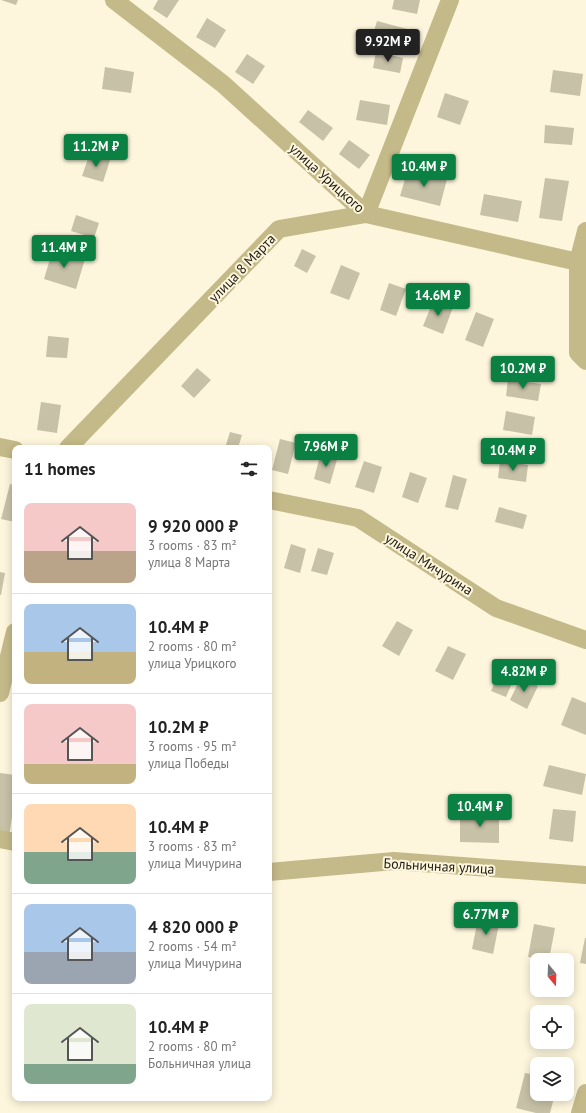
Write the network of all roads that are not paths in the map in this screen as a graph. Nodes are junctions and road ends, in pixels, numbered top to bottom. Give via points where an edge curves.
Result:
1 (114, 0) edge
2 (450, 0) edge
3 (366, 214) junction
4 (586, 231) edge
5 (582, 263) edge
6 (586, 361) edge
7 (71, 445) edge
8 (0, 447) edge
9 (12, 449) edge
10 (272, 501) edge
11 (586, 640) edge
12 (12, 644) edge
13 (0, 693) edge
14 (0, 840) edge
15 (12, 842) edge
16 (272, 872) edge
17 (586, 875) edge
18 (586, 1093) edge
19 (580, 1113) edge

1 - 3 street, улица Урицкого via 223,84
2 - 3 street
3 - 5 street, улица Урицкого
3 - 7 street, улица 8 Марта via 280,230
4 - 5 street
5 - 6 street via 578,353
8 - 9 street
10 - 11 street, улица Мичурина via 358,518 496,608
12 - 13 street
14 - 15 street
16 - 17 street, Больничная улица via 394,861
18 - 19 street

